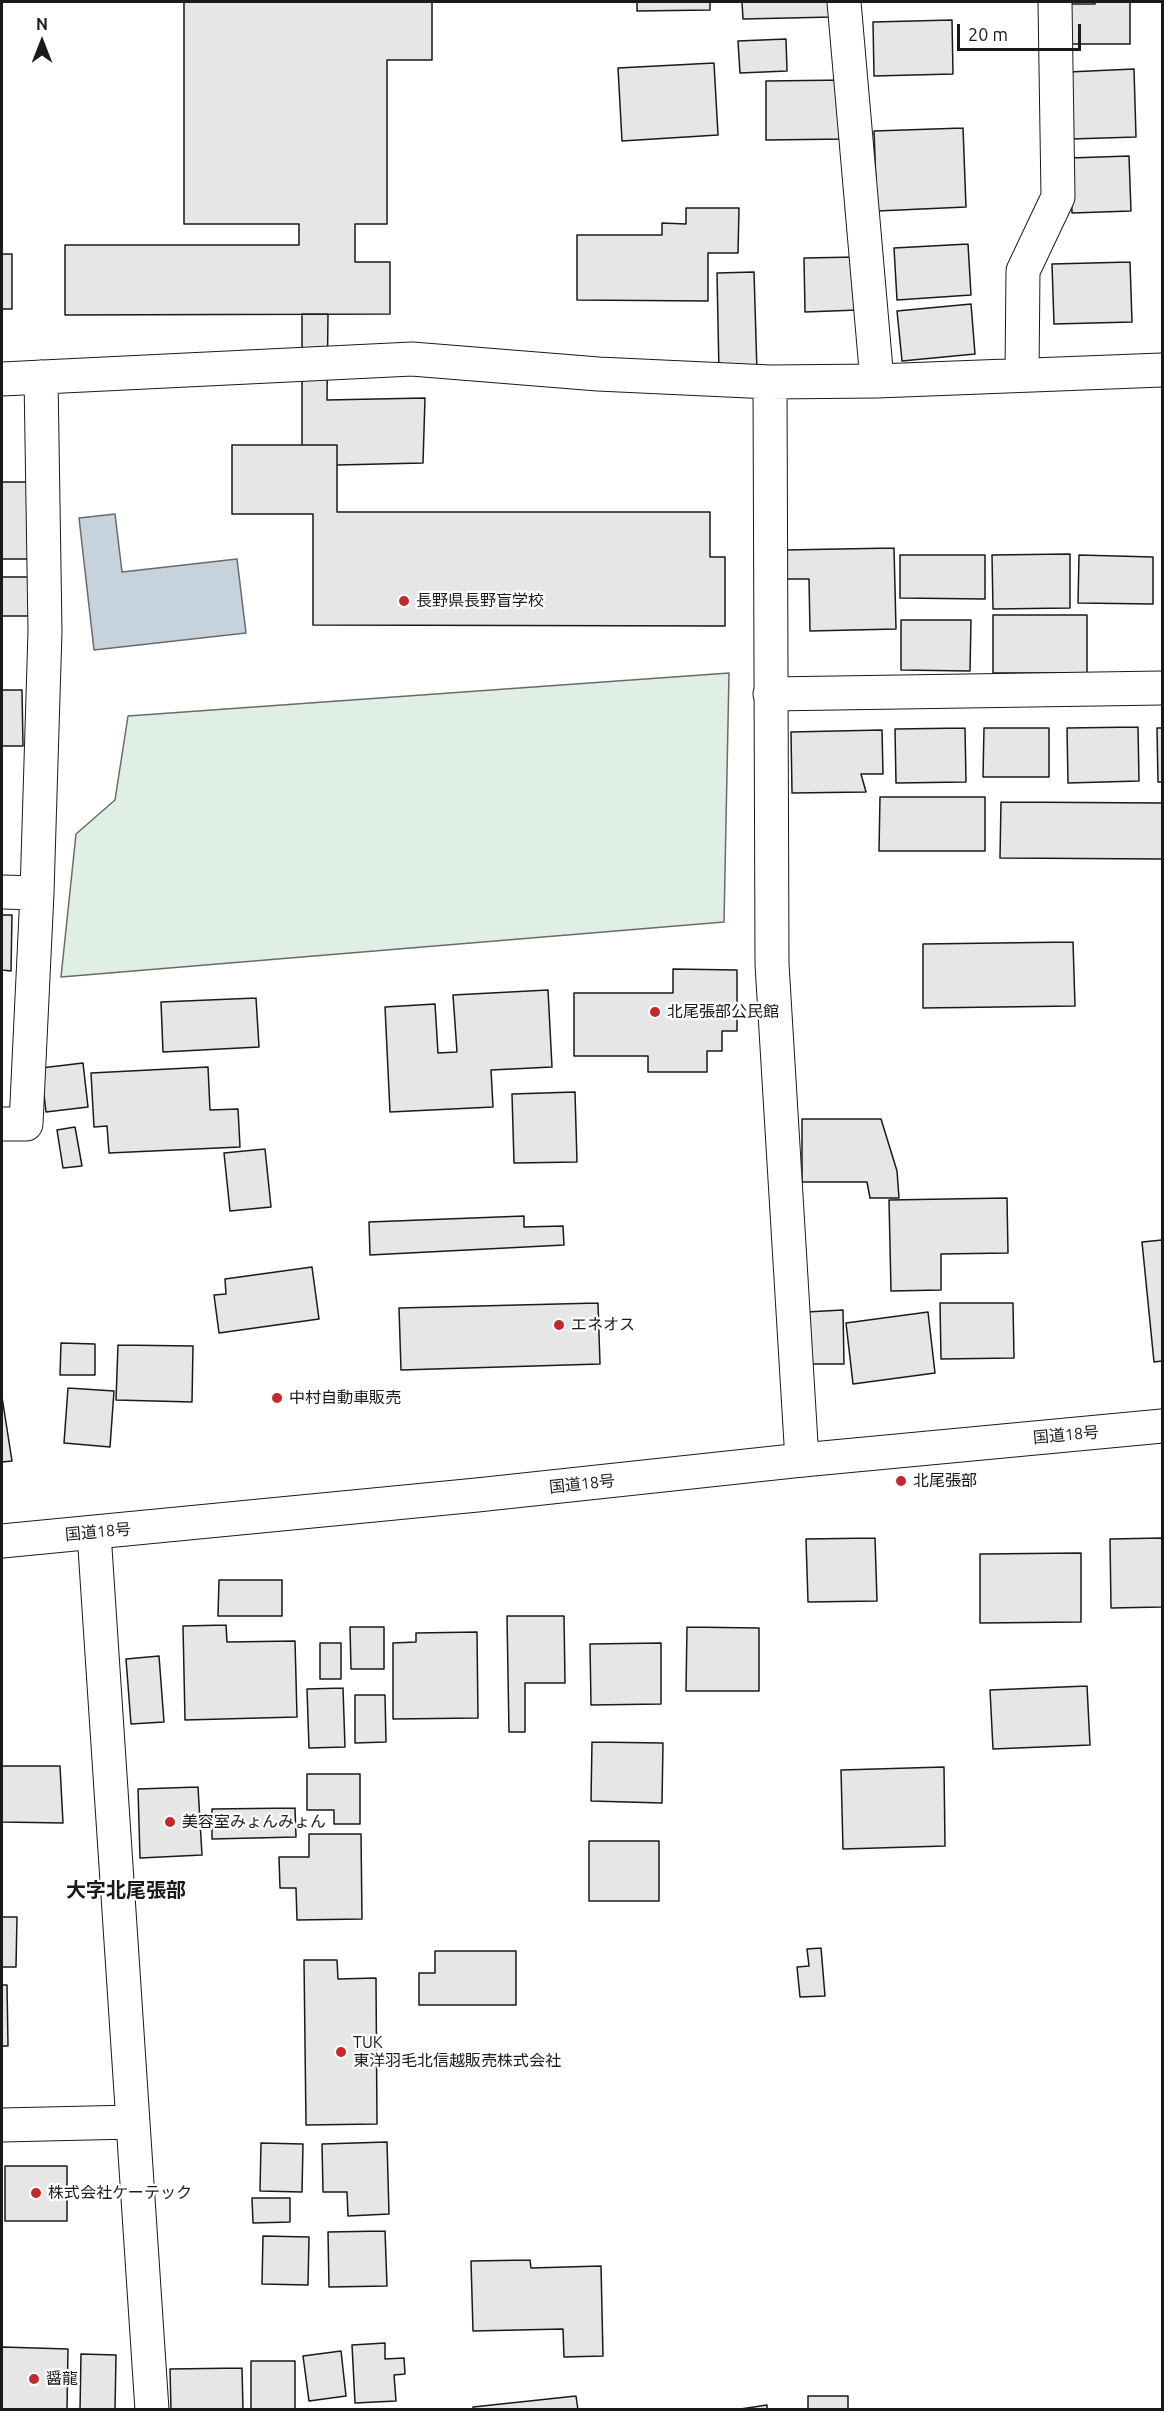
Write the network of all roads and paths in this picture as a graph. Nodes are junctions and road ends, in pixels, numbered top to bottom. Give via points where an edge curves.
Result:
1 (844, 2) edge
2 (1055, 2) edge
3 (1162, 370) edge
4 (1022, 375) junction
5 (41, 377) junction
6 (2, 379) edge
7 (877, 381) junction
8 (770, 382) junction
9 (1162, 688) edge
10 (770, 694) junction
11 (2, 892) edge
12 (37, 893) junction
13 (2, 1124) edge
14 (1162, 1426) edge
15 (802, 1460) junction
16 (94, 1533) junction
17 (2, 1541) edge
18 (133, 2122) junction
19 (2, 2125) edge
20 (152, 2409) edge

1 - 7 main road
2 - 4 main road via 1058,197 1023,271
3 - 4 main road
4 - 7 main road
5 - 6 main road
5 - 8 main road via 412,359 598,374
5 - 12 main road via 45,631
7 - 8 main road
8 - 10 main road
9 - 10 main road
10 - 15 main road via 772,964
11 - 12 main road
12 - 13 main road via 26,1124
14 - 15 main road, 国道18号
15 - 16 main road, 国道18号
16 - 17 main road, 国道18号
16 - 18 main road
18 - 19 main road
18 - 20 main road

